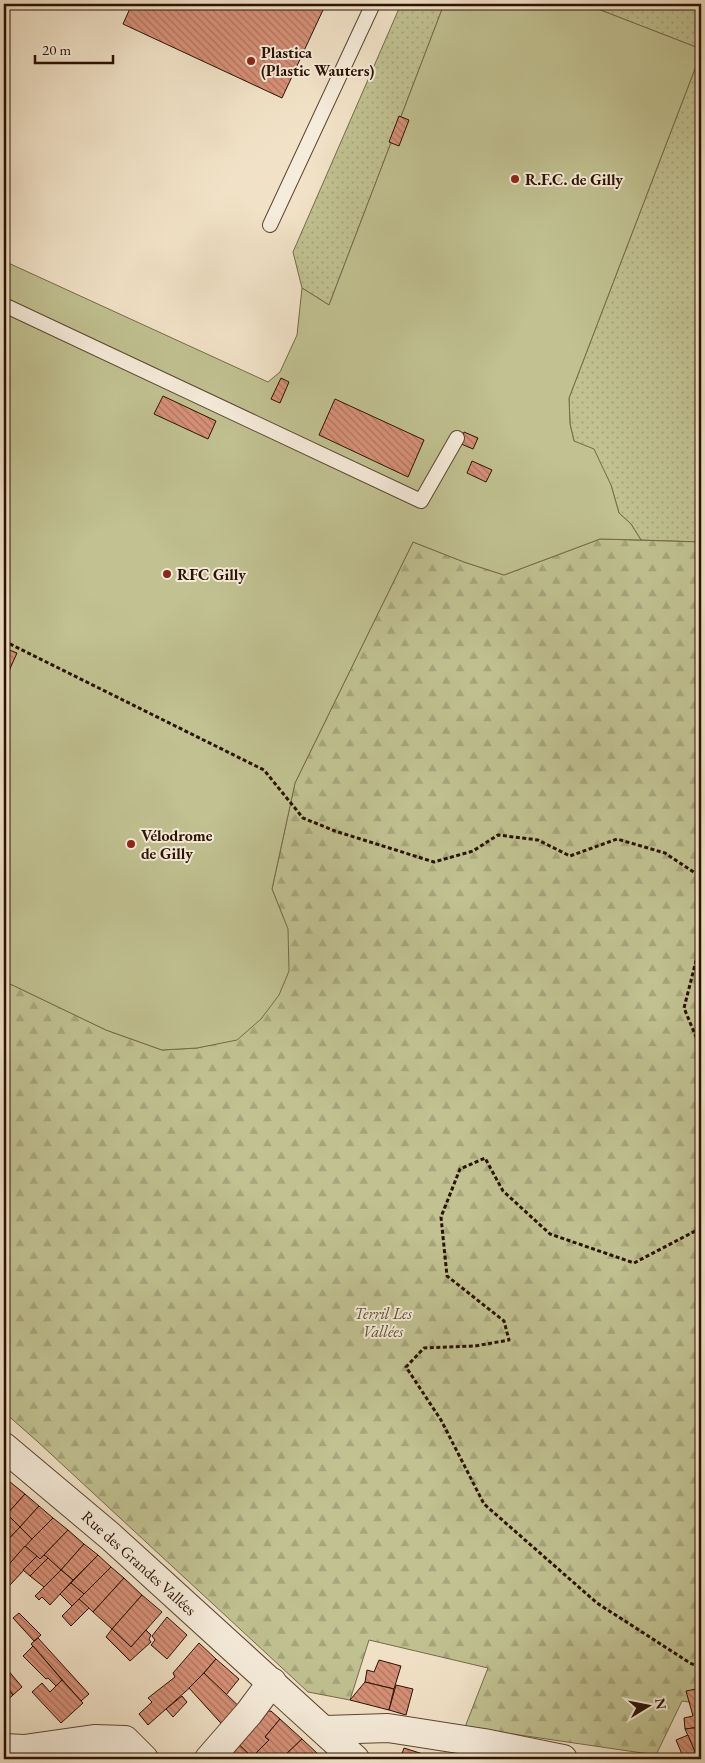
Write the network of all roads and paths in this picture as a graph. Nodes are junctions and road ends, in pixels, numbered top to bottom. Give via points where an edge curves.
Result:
1 (373, 4) edge
2 (270, 225) dead end
3 (4, 305) edge
4 (457, 438) dead end
5 (4, 641) edge
6 (701, 876) edge
7 (701, 941) edge
8 (701, 1049) edge
9 (701, 1228) edge
10 (4, 1446) edge
11 (701, 1668) edge
12 (272, 1682) junction
13 (325, 1730) junction
14 (4, 1748) edge
15 (144, 1759) edge
16 (209, 1759) edge
17 (355, 1759) edge
18 (563, 1759) edge

1 - 2 lane
3 - 4 lane via 421,501
5 - 6 path via 264,770 302,818 335,831 434,862 473,851 498,835 538,840 570,856 616,839 665,853
7 - 8 path via 684,1008
9 - 11 path via 634,1263 550,1234 503,1191 485,1158 460,1168 441,1217 447,1276 504,1320 509,1340 475,1346 424,1348 406,1366 442,1420 484,1504 597,1603
10 - 12 street, Rue des Grandes Vallées via 110,1536
12 - 13 street, Rue des Grandes Vallées
12 - 16 street via 250,1714
13 - 17 street, Rue des Grandes Vallées
13 - 18 street via 388,1728
14 - 15 street via 24,1749 94,1739 125,1740

